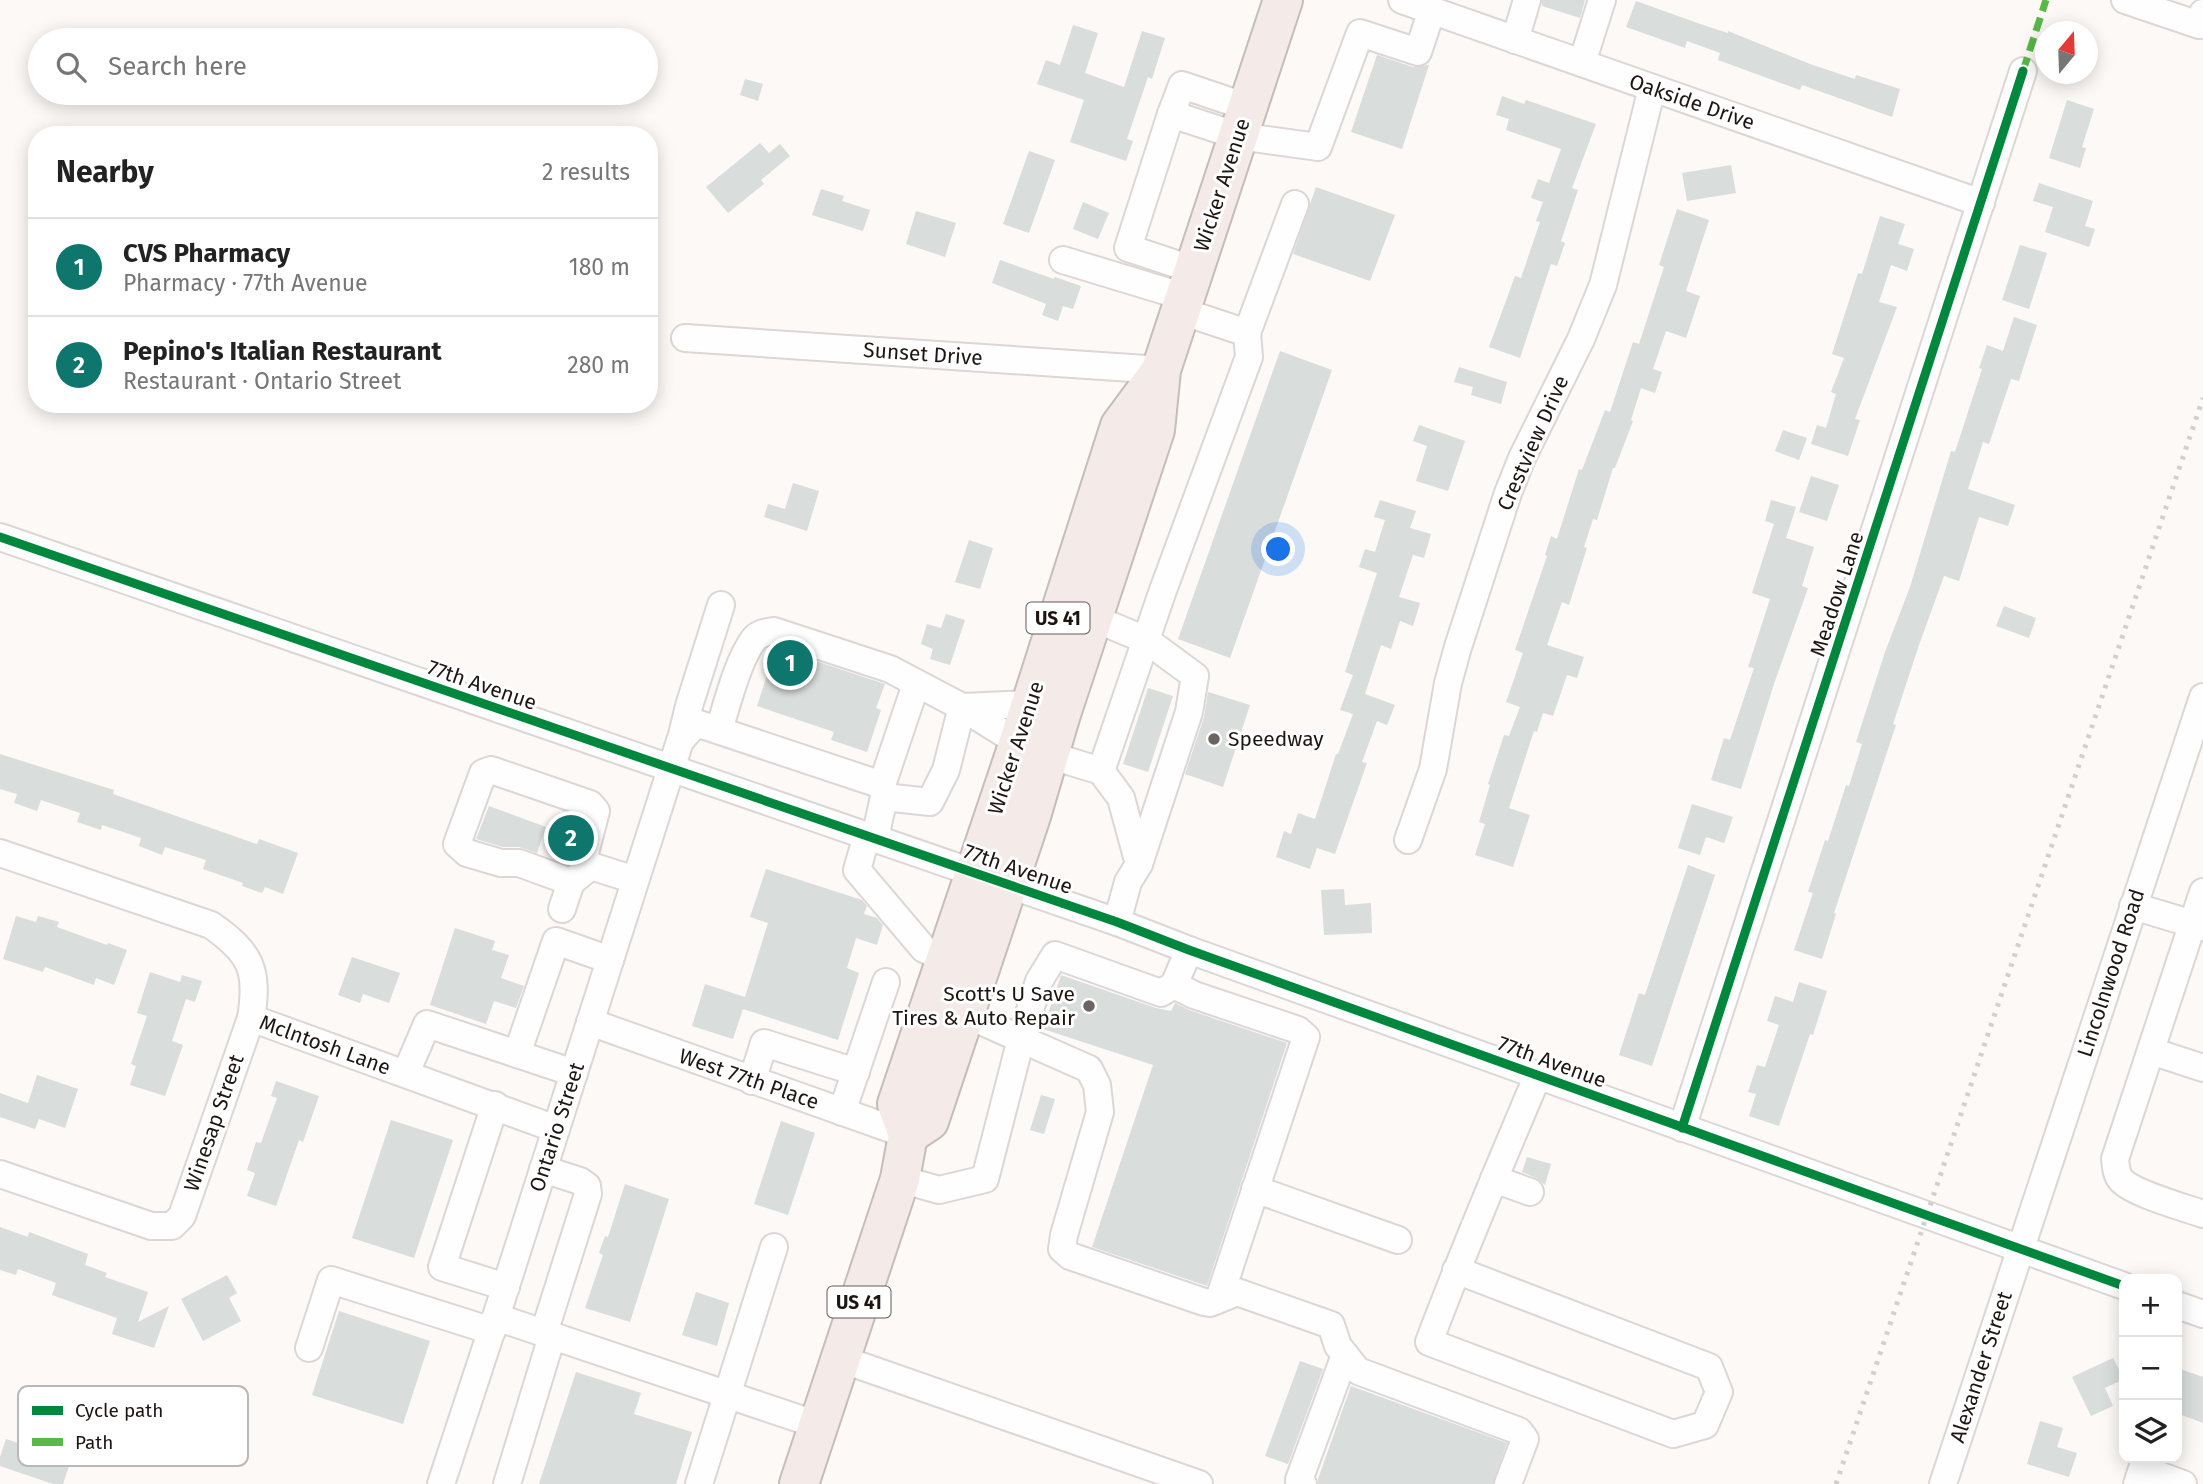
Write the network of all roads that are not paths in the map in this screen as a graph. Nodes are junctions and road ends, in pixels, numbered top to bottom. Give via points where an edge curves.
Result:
1 (1283, 0) edge
2 (1402, 0) edge
3 (1527, 0) edge
4 (1602, 0) edge
5 (2125, 0) edge
6 (1432, 10) junction
7 (2203, 13) edge
8 (1515, 40) junction
9 (1582, 64) junction
10 (2023, 71) dead end
11 (1653, 88) junction
12 (1243, 122) junction
13 (1981, 203) junction
14 (1295, 204) dead end
15 (1063, 260) dead end
16 (1187, 292) junction
17 (1247, 333) junction
18 (685, 338) dead end
19 (1161, 370) junction
20 (0, 537) edge
21 (720, 605) dead end
22 (1093, 618) junction
23 (1146, 640) junction
24 (916, 684) junction
25 (2203, 697) edge
26 (1030, 704) junction
27 (962, 707) junction
28 (719, 730) junction
29 (680, 741) junction
30 (1034, 749) junction
31 (2193, 762) edge
32 (670, 768) junction
33 (1101, 771) junction
34 (883, 791) junction
35 (871, 836) junction
36 (1408, 840) dead end
37 (0, 853) edge
38 (1139, 864) junction
39 (581, 874) junction
40 (991, 878) junction
41 (635, 880) junction
42 (2203, 892) edge
43 (2133, 905) junction
44 (562, 909) dead end
45 (1117, 922) junction
46 (2196, 937) edge
47 (1189, 950) junction
48 (946, 959) junction
49 (610, 960) junction
50 (886, 982) dead end
51 (1174, 985) junction
52 (965, 1014) junction
53 (251, 1018) junction
54 (590, 1022) junction
55 (1021, 1039) junction
56 (2151, 1051) junction
57 (517, 1054) junction
58 (2203, 1068) edge
59 (856, 1072) junction
60 (406, 1073) junction
61 (574, 1073) junction
62 (1538, 1076) junction
63 (752, 1081) junction
64 (495, 1105) junction
65 (842, 1112) junction
66 (1682, 1128) junction
67 (556, 1129) junction
68 (908, 1135) junction
69 (543, 1169) junction
70 (0, 1174) edge
71 (900, 1179) junction
72 (1494, 1179) junction
73 (1255, 1188) junction
74 (1530, 1192) dead end
75 (2201, 1206) edge
76 (1398, 1240) dead end
77 (774, 1247) dead end
78 (2019, 1250) junction
79 (1456, 1270) junction
80 (2119, 1284) edge
81 (506, 1287) junction
82 (1219, 1300) junction
83 (2182, 1307) edge
84 (2203, 1314) edge
85 (494, 1324) junction
86 (548, 1335) junction
87 (309, 1348) dead end
88 (1345, 1355) junction
89 (841, 1359) junction
90 (727, 1395) junction
91 (818, 1425) junction
92 (2139, 1476) edge
93 (441, 1484) edge
94 (507, 1484) edge
95 (699, 1484) edge
96 (799, 1484) edge
97 (1199, 1484) edge
98 (1303, 1484) edge
99 (1508, 1484) edge
100 (1943, 1484) edge
101 (2183, 1484) edge

1 - 12 highway, Wicker Avenue / US 41
2 - 6 street, Oakside Drive
3 - 8 street
4 - 9 street
5 - 7 street via 2199,25
6 - 8 street, Oakside Drive
6 - 12 street via 1418,52 1360,33 1318,147
8 - 9 street, Oakside Drive
9 - 11 street, Oakside Drive
10 - 13 street, Meadow Lane
11 - 13 street, Oakside Drive
11 - 36 street, Crestview Drive via 1603,285 1508,493 1458,647 1433,769
12 - 16 highway, Wicker Avenue / US 41
12 - 16 street via 1171,114 1128,248
13 - 66 street, Meadow Lane
14 - 17 street
15 - 16 street
16 - 17 street
16 - 19 highway, Wicker Avenue / US 41
17 - 23 street via 1249,357
18 - 19 street, Sunset Drive
19 - 22 highway, Wicker Avenue / US 41 via 1155,430
19 - 26 highway, Wicker Avenue / US 41 via 1120,426
20 - 32 street, 77th Avenue
21 - 29 street, Ontario Street
22 - 23 street
22 - 30 highway, Wicker Avenue / US 41
23 - 33 street
23 - 38 street via 1195,676 1189,712
24 - 27 street
24 - 28 street via 890,669 774,631 764,632 754,638 733,681
24 - 34 street
25 - 31 street, Lincolnwood Road
26 - 27 street
26 - 30 highway, Wicker Avenue / US 41
27 - 30 street
27 - 34 street via 946,770 930,802
28 - 29 street via 696,723
28 - 34 street
29 - 32 street, Ontario Street
30 - 33 street
30 - 40 highway, Wicker Avenue / US 41
31 - 43 street, Lincolnwood Road
32 - 35 street, 77th Avenue
32 - 41 street, Ontario Street
33 - 38 street via 1121,798
34 - 35 street
35 - 40 street, 77th Avenue
35 - 48 street via 857,870 923,949
37 - 53 street, Mclntosh Lane via 211,925 233,940 250,961 255,978
38 - 45 street via 1128,882
39 - 39 street via 596,811 590,804 491,770 483,773 457,844 467,853 501,863
39 - 41 street
39 - 44 street
40 - 45 street, 77th Avenue
40 - 48 highway, Wicker Avenue / US 41
40 - 52 highway, Wicker Avenue / US 41
41 - 49 street, Ontario Street
42 - 46 street
43 - 46 street
43 - 78 street, Lincolnwood Road
45 - 47 street, 77th Avenue
46 - 56 street
47 - 51 street
47 - 62 street, 77th Avenue
48 - 68 highway, Wicker Avenue / US 41 via 897,1104
49 - 54 street, Ontario Street
49 - 57 street via 556,941
50 - 59 street
51 - 55 street via 1161,993 1055,955 1039,981
51 - 73 street via 1298,1030 1306,1037
52 - 55 street
52 - 68 highway, Wicker Avenue / US 41 via 929,1121
53 - 60 street, Mclntosh Lane
53 - 70 street, Winesap Street via 181,1216 172,1226 151,1226
54 - 61 street, Ontario Street
54 - 63 street, West 77th Place
55 - 71 street via 985,1179 939,1190
55 - 82 street via 1089,1069 1097,1086 1100,1112 1062,1250 1204,1302
56 - 58 street
56 - 75 street via 2115,1159 2117,1173 2135,1190
57 - 60 street via 427,1024
57 - 61 street
59 - 63 street via 764,1043
59 - 65 street
60 - 64 street, Mclntosh Lane
61 - 67 street, Ontario Street
62 - 66 street, 77th Avenue
62 - 72 street
63 - 65 street, West 77th Place
64 - 67 street, Mclntosh Lane
64 - 81 street via 442,1267
65 - 68 street, West 77th Place
66 - 78 street, 77th Avenue
67 - 69 street, Ontario Street
68 - 71 highway, Wicker Avenue / US 41
69 - 81 street, Ontario Street
69 - 86 street via 580,1181 588,1194
71 - 89 highway, Wicker Avenue / US 41
72 - 74 street
72 - 79 street
73 - 76 street
73 - 82 street
77 - 90 street
78 - 80 street, 77th Avenue
78 - 100 street, Alexander Street
79 - 79 street via 1429,1342 1673,1434 1705,1425 1719,1392 1709,1367
81 - 85 street, Ontario Street
82 - 88 street via 1237,1292 1331,1325
83 - 84 street
85 - 86 street
85 - 87 street via 331,1280
85 - 93 street, Ontario Street
86 - 90 street
86 - 94 street
88 - 98 street via 1299,1480
88 - 99 street via 1358,1371 1519,1431 1525,1439
89 - 91 highway, Wicker Avenue / US 41
89 - 97 street
90 - 91 street
90 - 95 street
91 - 96 highway, Wicker Avenue / US 41
92 - 101 street

